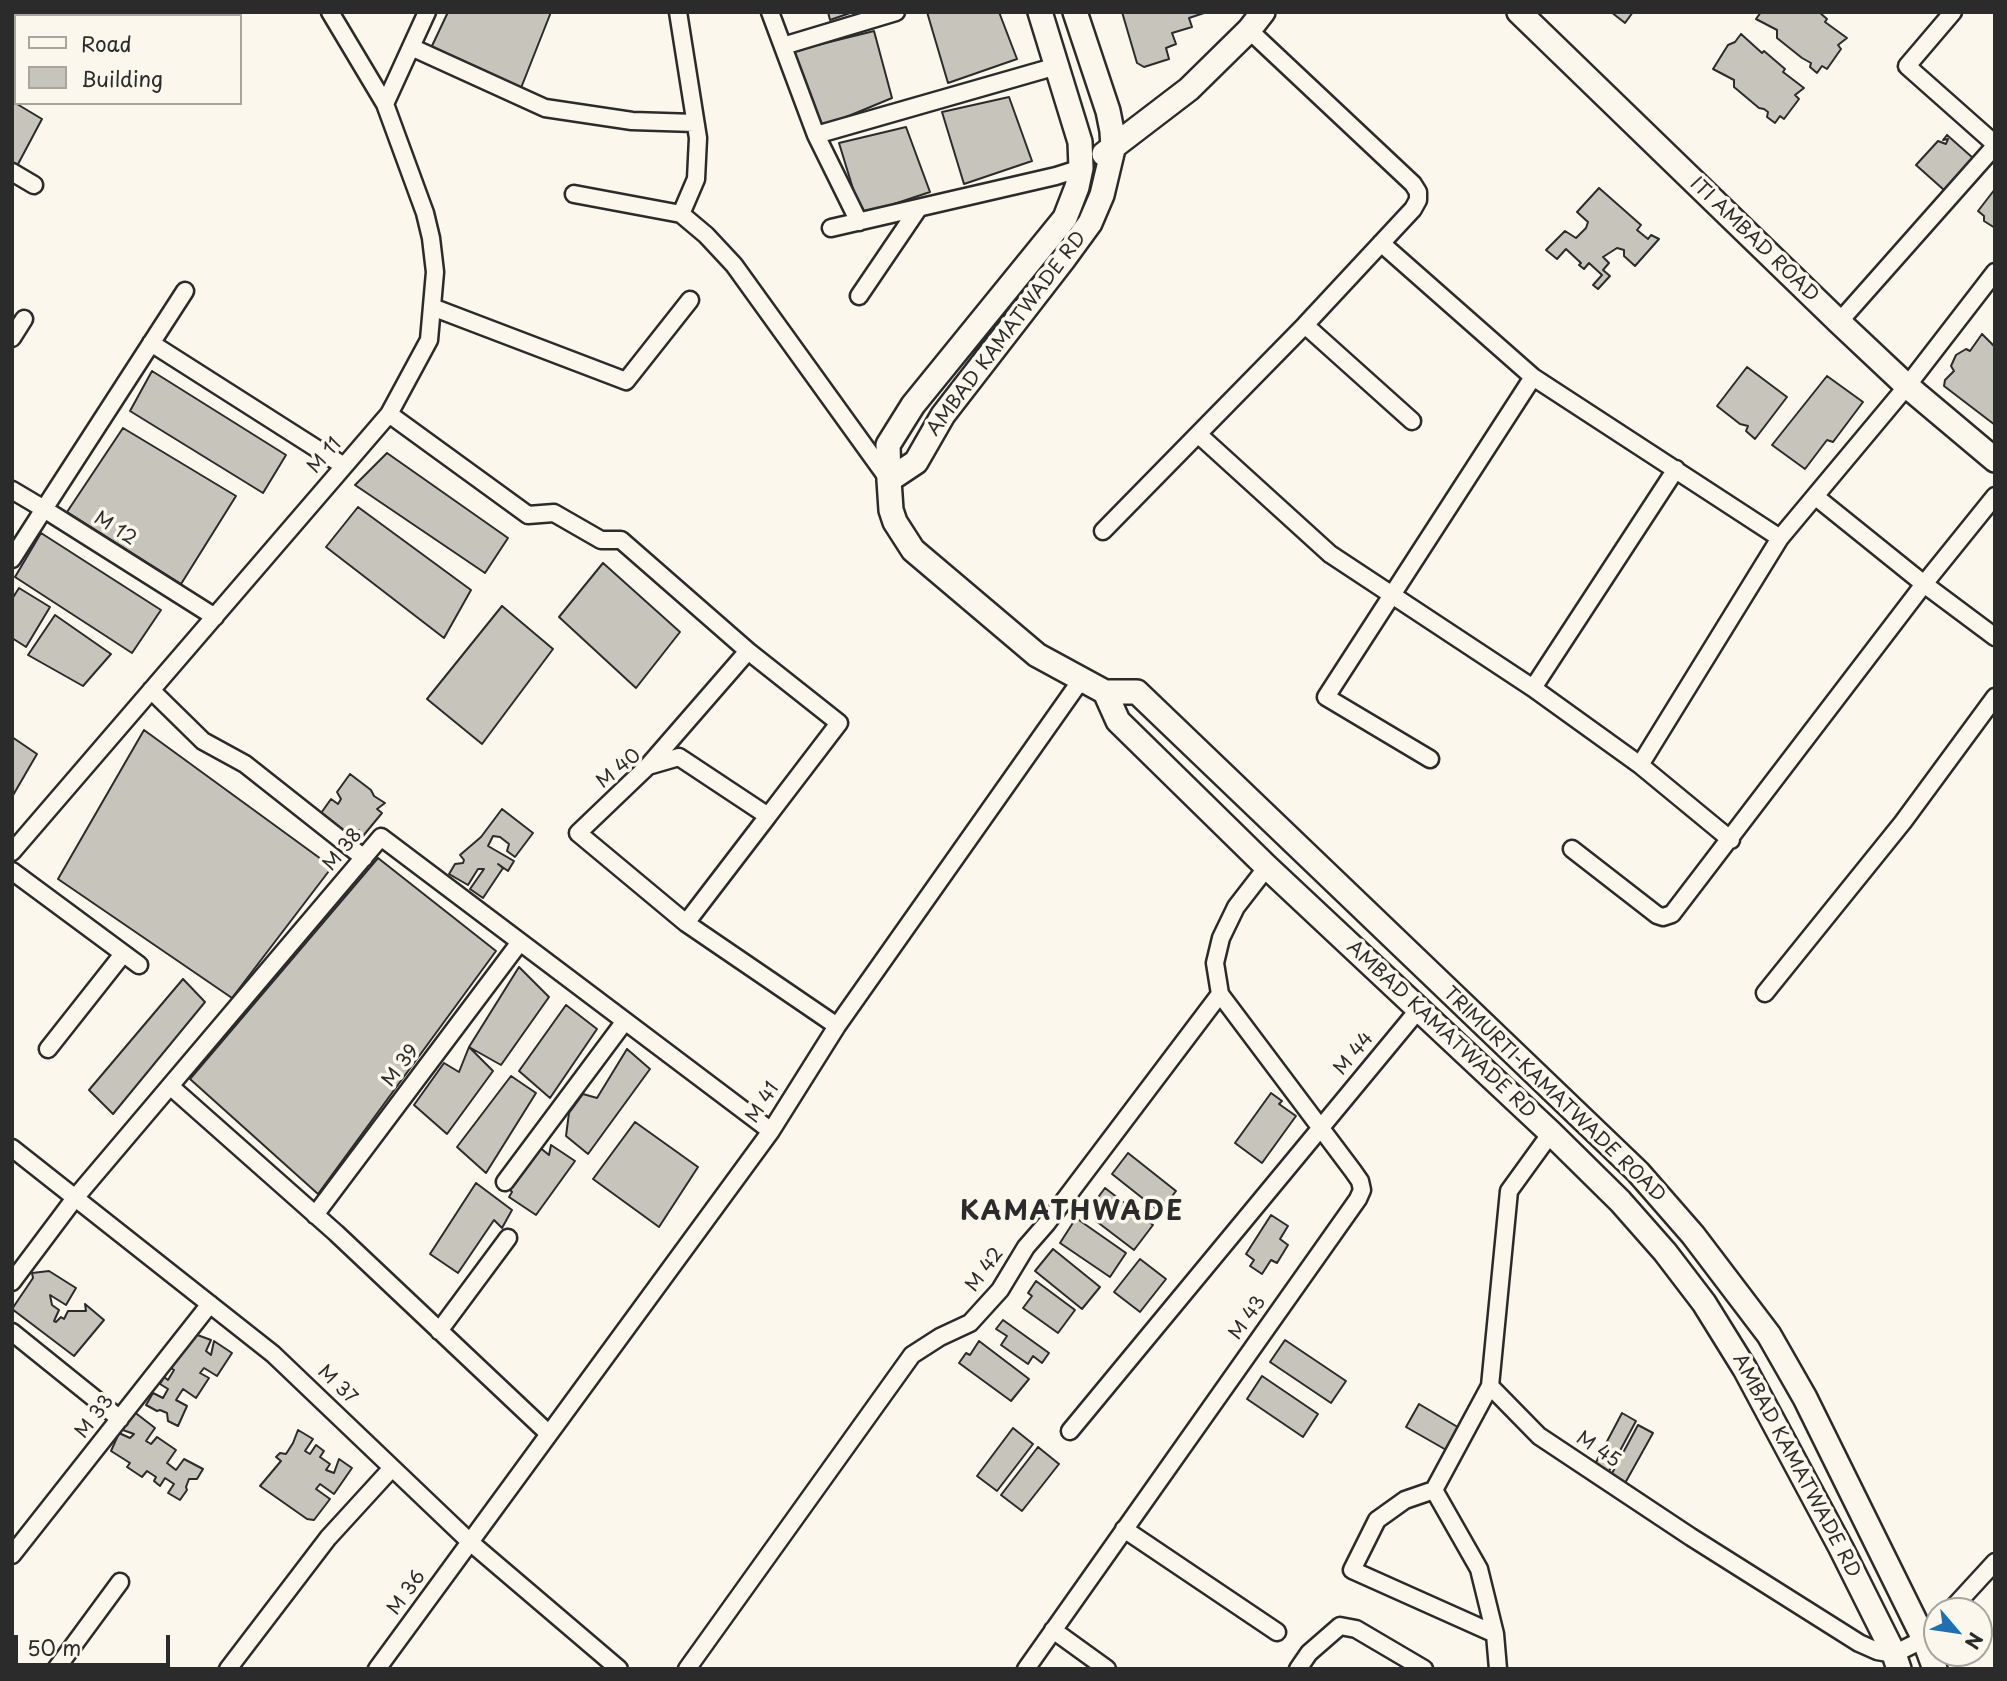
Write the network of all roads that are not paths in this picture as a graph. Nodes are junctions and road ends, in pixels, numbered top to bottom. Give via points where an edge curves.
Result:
1 (428, 12) edge
2 (678, 12) edge
3 (770, 12) edge
4 (896, 12) edge
5 (1040, 12) edge
6 (1075, 12) edge
7 (1953, 12) edge
8 (1522, 13) edge
9 (333, 14) edge
10 (1256, 21) edge
11 (783, 46) junction
12 (411, 47) junction
13 (1057, 66) junction
14 (385, 104) junction
15 (695, 123) junction
16 (816, 135) junction
17 (1995, 145) edge
18 (1113, 149) junction
19 (1081, 168) junction
20 (12, 172) edge
21 (34, 185) dead end
22 (574, 194) dead end
23 (918, 209) junction
24 (681, 214) junction
25 (859, 222) junction
26 (1058, 227) junction
27 (831, 228) dead end
28 (1077, 241) junction
29 (1381, 243) junction
30 (1995, 272) edge
31 (184, 291) dead end
32 (859, 296) dead end
33 (690, 300) dead end
34 (432, 307) junction
35 (24, 319) dead end
36 (1839, 322) junction
37 (1305, 325) junction
38 (12, 338) edge
39 (151, 343) junction
40 (1533, 377) junction
41 (1907, 386) junction
42 (389, 414) junction
43 (1412, 421) dead end
44 (1199, 435) junction
45 (1995, 460) edge
46 (344, 466) junction
47 (1676, 469) junction
48 (889, 480) junction
49 (12, 490) edge
50 (1995, 496) edge
51 (1816, 497) junction
52 (44, 509) junction
53 (1103, 531) dead end
54 (1780, 538) junction
55 (12, 559) edge
56 (1924, 584) junction
57 (1391, 596) junction
58 (215, 617) junction
59 (1995, 637) edge
60 (748, 651) junction
61 (1081, 680) junction
62 (1533, 688) junction
63 (151, 690) junction
64 (1105, 692) junction
65 (1995, 697) edge
66 (1430, 760) dead end
67 (1640, 765) junction
68 (648, 766) junction
69 (768, 816) junction
70 (1731, 840) junction
71 (1572, 849) dead end
72 (12, 852) edge
73 (364, 858) junction
74 (1268, 867) junction
75 (12, 871) edge
76 (686, 923) junction
77 (520, 942) junction
78 (123, 954) junction
79 (139, 965) dead end
80 (1765, 993) dead end
81 (1220, 994) junction
82 (1419, 1009) junction
83 (625, 1021) junction
84 (837, 1026) junction
85 (48, 1049) dead end
86 (170, 1086) junction
87 (1321, 1126) junction
88 (771, 1131) junction
89 (1551, 1133) junction
90 (13, 1149) edge
91 (505, 1182) dead end
92 (75, 1198) junction
93 (315, 1215) junction
94 (508, 1238) dead end
95 (12, 1282) edge
96 (210, 1304) junction
97 (439, 1331) junction
98 (12, 1332) edge
99 (1490, 1386) junction
100 (120, 1419) junction
101 (1070, 1431) dead end
102 (549, 1434) junction
103 (392, 1468) junction
104 (1434, 1490) junction
105 (1124, 1530) junction
106 (470, 1542) junction
107 (12, 1555) edge
108 (1995, 1562) edge
109 (120, 1582) dead end
110 (1963, 1597) edge
111 (1923, 1617) edge
112 (1053, 1630) junction
113 (1277, 1632) dead end
114 (1495, 1634) junction
115 (1923, 1639) edge
116 (1897, 1661) edge
117 (56, 1669) edge
118 (228, 1669) edge
119 (377, 1669) edge
120 (619, 1669) edge
121 (687, 1669) edge
122 (1026, 1669) edge
123 (1107, 1669) edge
124 (1298, 1669) edge
125 (1424, 1669) edge
126 (1498, 1669) edge

1 - 12 street
2 - 15 street
3 - 11 street
4 - 11 street
5 - 13 street, AMBAD KAMATWADE RD
6 - 18 street, AMBAD KAMATWADE RD via 1108,111
7 - 17 street via 1907,66
8 - 36 street, ITI AMBAD ROAD
9 - 14 street, M 11
10 - 18 street via 1189,89
10 - 29 street via 1418,192 1413,209
11 - 16 street
12 - 14 street
12 - 15 street via 545,108 632,121
13 - 16 street
13 - 19 street, AMBAD KAMATWADE RD via 1080,142
14 - 34 street, M 11 via 431,238 435,272
15 - 24 street via 696,179
16 - 25 street
17 - 36 street
18 - 19 street
18 - 28 street, AMBAD KAMATWADE RD via 1101,195
19 - 23 street
19 - 26 street, AMBAD KAMATWADE RD
20 - 21 street
22 - 24 street
23 - 25 street
23 - 32 street
24 - 48 street via 734,265
25 - 27 street
26 - 28 street
26 - 48 street, AMBAD KAMATWADE RD via 913,405 888,445
28 - 48 street, AMBAD KAMATWADE RD via 943,415 916,461
29 - 37 street
29 - 40 street
30 - 41 street
31 - 39 street
33 - 34 street via 626,381
34 - 42 street, M 11 via 429,340
35 - 38 street
36 - 41 street, ITI AMBAD ROAD
37 - 43 street
37 - 44 street
39 - 46 street
39 - 52 street
40 - 47 street
40 - 57 street
41 - 45 street, ITI AMBAD ROAD
41 - 51 street
42 - 46 street, M 11
42 - 60 street via 528,515 554,513 601,540 621,540
44 - 53 street
44 - 57 street via 1330,554
46 - 58 street, M 11
47 - 54 street
47 - 62 street
48 - 61 street, AMBAD KAMATWADE RD via 895,522 913,550 1037,655
49 - 52 street, M 12
50 - 56 street
51 - 54 street
51 - 56 street
52 - 55 street
52 - 58 street, M 12
54 - 67 street
56 - 59 street
56 - 70 street
57 - 62 street
57 - 66 street via 1325,697
58 - 63 street, M 11
60 - 68 street
60 - 69 street via 839,723
61 - 64 street, AMBAD KAMATWADE RD
61 - 84 street, M 41
62 - 67 street
63 - 72 street, M 11
63 - 73 street via 203,741 245,764
64 - 74 street, AMBAD KAMATWADE RD via 1118,721
64 - 111 street, TRIMURTI-KAMATWADE ROAD via 1137,692 1638,1172 1769,1335
65 - 80 street via 1903,822
67 - 70 street
68 - 69 street, M 40 via 679,757
68 - 76 street, M 40 via 578,833
69 - 76 street
70 - 71 street via 1672,914 1663,917
73 - 77 street, M 38 via 381,837
73 - 86 street, M 38
74 - 81 street via 1236,907 1221,938 1215,963
74 - 82 street, AMBAD KAMATWADE RD
75 - 78 street
76 - 84 street, M 40
77 - 83 street, M 38
77 - 93 street, M 39
78 - 79 street
78 - 85 street
81 - 87 street, M 43
81 - 121 street, M 42 via 1026,1247 1000,1290 970,1323 912,1355
82 - 87 street, M 44
82 - 89 street, AMBAD KAMATWADE RD
83 - 88 street, M 38
83 - 91 street
84 - 88 street, M 41
86 - 92 street, M 38
86 - 93 street
87 - 101 street, M 44
87 - 105 street, M 43 via 1360,1181 1358,1199
88 - 102 street, M 41
89 - 99 street via 1509,1191
89 - 116 street, AMBAD KAMATWADE RD via 1620,1201 1704,1303 1759,1395
90 - 92 street, M 37
92 - 95 street, M 38
92 - 96 street, M 37
93 - 97 street
94 - 97 street
96 - 100 street, M 33
96 - 103 street, M 37 via 273,1354
97 - 102 street
98 - 100 street
99 - 104 street
99 - 116 street, M 45 via 1539,1436 1691,1537 1860,1643
100 - 107 street, M 33
102 - 106 street, M 41
103 - 106 street, M 37
103 - 118 street via 328,1538
104 - 114 street via 1479,1569
104 - 114 street via 1405,1500 1377,1520 1352,1570
105 - 112 street, M 43
105 - 113 street
106 - 119 street, M 36
106 - 120 street, M 37
108 - 110 street
109 - 117 street
112 - 122 street, M 43
112 - 123 street
114 - 126 street
115 - 116 street
124 - 125 street via 1340,1626 1356,1629

